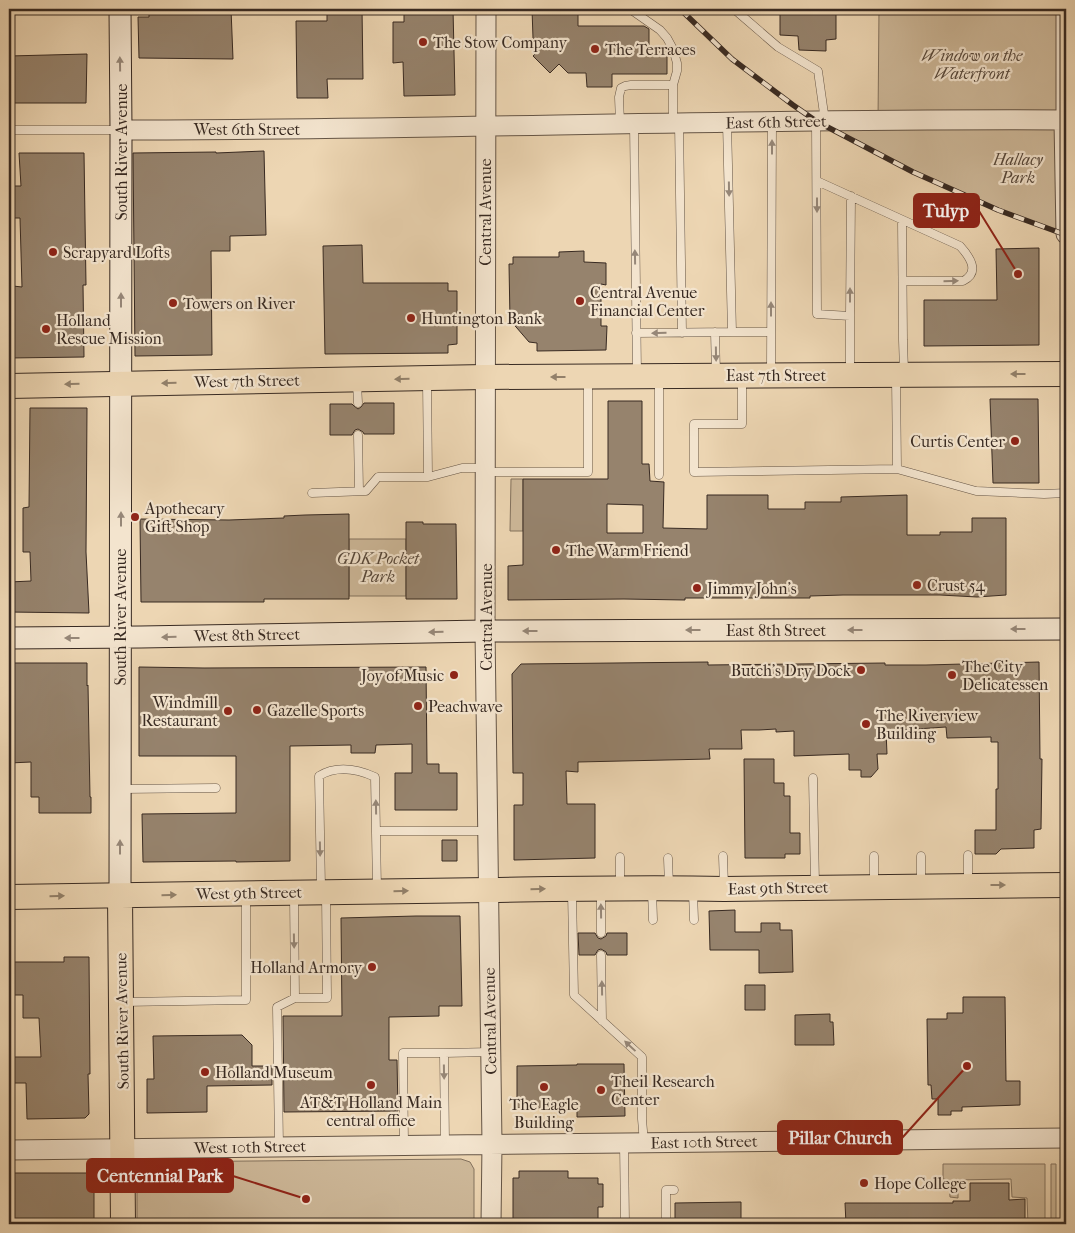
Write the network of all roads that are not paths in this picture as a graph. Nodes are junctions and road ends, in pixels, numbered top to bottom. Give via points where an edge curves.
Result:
1 (120, 9) edge
2 (486, 9) edge
3 (630, 9) edge
4 (734, 9) edge
5 (1064, 9) edge
6 (673, 85) junction
7 (1065, 120) edge
8 (820, 121) junction
9 (772, 122) junction
10 (676, 123) junction
11 (728, 123) junction
12 (627, 124) junction
13 (485, 126) junction
14 (9, 130) edge
15 (121, 130) junction
16 (817, 181) junction
17 (1066, 194) edge
18 (851, 196) junction
19 (902, 220) junction
20 (1066, 234) edge
21 (903, 281) junction
22 (850, 316) junction
23 (715, 332) junction
24 (732, 332) junction
25 (770, 332) junction
26 (636, 333) junction
27 (682, 333) junction
28 (1066, 374) edge
29 (771, 375) junction
30 (850, 375) junction
31 (900, 375) junction
32 (588, 376) junction
33 (648, 376) junction
34 (716, 376) junction
35 (742, 376) junction
36 (485, 377) junction
37 (428, 378) junction
38 (357, 380) junction
39 (121, 384) junction
40 (9, 386) edge
41 (358, 403) dead end
42 (358, 434) dead end
43 (898, 469) junction
44 (485, 470) junction
45 (659, 475) dead end
46 (428, 477) junction
47 (359, 491) junction
48 (312, 493) dead end
49 (1066, 493) edge
50 (1066, 629) edge
51 (485, 631) junction
52 (9, 638) edge
53 (120, 638) junction
54 (813, 778) dead end
55 (216, 788) dead end
56 (120, 789) junction
57 (376, 831) junction
58 (488, 832) junction
59 (968, 855) dead end
60 (723, 856) dead end
61 (874, 856) dead end
62 (921, 856) dead end
63 (620, 857) dead end
64 (668, 858) dead end
65 (1066, 884) edge
66 (968, 885) junction
67 (874, 886) junction
68 (921, 886) junction
69 (815, 887) junction
70 (610, 888) junction
71 (660, 888) junction
72 (693, 888) junction
73 (572, 889) junction
74 (724, 889) junction
75 (489, 890) junction
76 (377, 891) junction
77 (324, 892) junction
78 (294, 893) junction
79 (246, 894) junction
80 (120, 896) junction
81 (9, 897) edge
82 (653, 920) dead end
83 (694, 920) dead end
84 (601, 933) dead end
85 (601, 955) dead end
86 (295, 998) junction
87 (121, 1002) junction
88 (602, 1021) junction
89 (491, 1052) junction
90 (444, 1053) junction
91 (1066, 1138) edge
92 (644, 1142) junction
93 (624, 1143) junction
94 (445, 1144) junction
95 (492, 1144) junction
96 (404, 1145) junction
97 (279, 1146) junction
98 (123, 1148) junction
99 (9, 1150) edge
100 (674, 1190) dead end
101 (123, 1224) edge
102 (491, 1224) edge
103 (625, 1224) edge
104 (666, 1224) edge

15 -> 1 main road, South River Avenue
2 - 13 street, Central Avenue
3 - 6 lane via 667,38 677,63
4 - 8 lane via 778,47 818,71
5 - 7 street
6 - 10 lane
6 - 12 lane via 621,88 619,97
7 - 8 street, East 6th Street
7 - 17 street
8 - 9 street, East 6th Street
8 - 16 lane
9 - 11 street, East 6th Street
25 -> 9 lane
10 - 11 street, East 6th Street
10 - 12 street, East 6th Street
10 - 27 lane
11 -> 24 lane
12 - 13 street, East 6th Street
26 -> 12 lane
13 - 15 street, West 6th Street
13 - 36 street, Central Avenue
14 - 15 lane, West 6th Street
39 -> 15 main road, South River Avenue
16 - 18 lane
16 -> 22 lane via 817,314
17 - 20 street
18 - 19 lane
22 -> 18 lane
19 - 21 lane
21 -> 19 lane via 963,280 968,278 972,265 960,246
21 - 31 lane
22 - 30 lane
23 - 24 lane
23 - 27 lane
23 -> 34 lane
24 - 25 lane
25 - 29 lane
27 -> 26 lane
26 - 33 lane
28 -> 31 main road, East 7th Street
29 - 30 main road, East 7th Street
29 - 35 main road, East 7th Street
30 - 31 main road, East 7th Street
31 - 43 lane
32 - 33 main road, East 7th Street
32 -> 36 main road, East 7th Street
32 - 44 lane via 588,472
33 - 34 main road, East 7th Street
33 - 45 lane
34 - 35 main road, East 7th Street
35 - 43 lane via 742,424 694,424 694,472
36 - 37 main road, West 7th Street
36 - 44 street, Central Avenue
37 -> 38 main road, West 7th Street
37 - 46 lane
38 -> 39 main road, West 7th Street
38 - 41 lane
39 -> 40 main road, West 7th Street
53 -> 39 main road, South River Avenue
42 - 47 lane
43 - 49 lane via 976,491
44 - 46 lane via 462,468
44 - 51 street, Central Avenue
46 - 47 lane via 378,477 366,491
47 - 48 lane
50 -> 51 main road, East 8th Street
51 -> 53 main road, West 8th Street
51 - 58 street, Central Avenue
53 -> 52 main road, West 8th Street
53 - 56 main road, South River Avenue
54 - 69 lane
55 - 56 lane
80 -> 56 main road, South River Avenue
57 - 58 lane
57 - 76 lane
57 -> 77 lane via 375,777 350,769 319,776
58 - 75 street, Central Avenue
59 - 66 lane
60 - 74 lane
61 - 67 lane
62 - 68 lane
63 - 70 lane
64 - 71 lane
66 -> 65 main road, East 9th Street
66 - 68 main road, East 9th Street
67 - 68 main road, East 9th Street
67 - 69 main road, East 9th Street
69 - 74 main road, East 9th Street
70 - 71 main road, East 9th Street
70 - 73 main road, East 9th Street
84 -> 70 lane
71 - 72 main road, East 9th Street
71 - 82 lane
72 - 74 main road, East 9th Street
72 - 83 lane
75 -> 73 main road, East 9th Street
73 - 88 lane via 574,995
76 -> 75 main road, West 9th Street
75 - 89 street, Central Avenue
76 - 77 main road, West 9th Street
77 - 78 main road, West 9th Street
77 - 86 lane via 328,998
78 - 79 main road, West 9th Street
78 -> 86 lane
80 -> 79 main road, West 9th Street
79 - 87 lane via 246,1000
81 -> 80 main road, West 9th Street
80 - 87 main road, South River Avenue
88 -> 85 lane
86 - 97 lane via 277,1007
87 - 98 main road, South River Avenue
92 -> 88 lane via 642,1057
89 - 90 lane
89 - 95 street, Central Avenue
90 -> 94 lane
90 - 96 lane via 403,1053
91 - 92 street, East 10th Street
92 - 93 street, East 10th Street
93 - 95 street, East 10th Street
93 - 103 lane
94 - 95 street, West 10th Street
94 - 96 street, West 10th Street
95 - 102 street, Central Avenue
96 - 97 street, West 10th Street
97 - 98 street, West 10th Street
98 - 99 street, West 10th Street
98 - 101 main road, South River Avenue
100 - 104 lane via 666,1190

